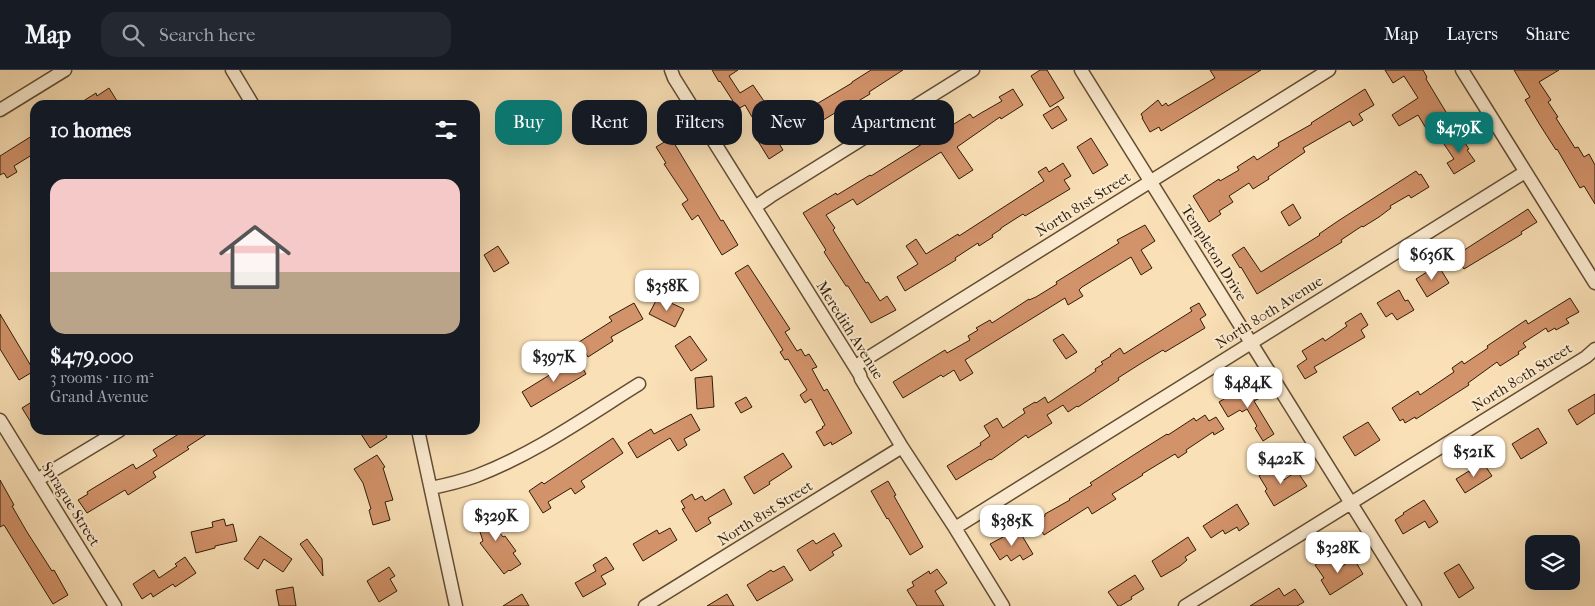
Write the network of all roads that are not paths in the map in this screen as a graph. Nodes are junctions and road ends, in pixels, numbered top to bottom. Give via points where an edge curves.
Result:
1 (65, 70) edge
2 (232, 70) edge
3 (671, 70) edge
4 (973, 70) edge
5 (1081, 70) edge
6 (1329, 70) edge
7 (1462, 70) edge
8 (251, 100) edge
9 (0, 110) edge
10 (1525, 172) junction
11 (1150, 182) junction
12 (755, 207) junction
13 (1595, 283) edge
14 (1251, 342) junction
15 (1595, 350) edge
16 (855, 368) junction
17 (639, 384) dead end
18 (0, 420) edge
19 (112, 435) edge
20 (419, 435) edge
21 (902, 447) junction
22 (37, 480) junction
23 (432, 488) junction
24 (1351, 503) junction
25 (955, 528) junction
26 (115, 606) edge
27 (456, 606) edge
28 (645, 606) edge
29 (1003, 606) edge
30 (1185, 606) edge
31 (1415, 606) edge

1 - 9 street
2 - 8 street
3 - 12 street, Meredith Avenue
4 - 12 street
5 - 11 street, Templeton Drive
6 - 11 street, North 81st Street
7 - 10 street
10 - 13 street
10 - 14 street, North 80th Avenue
11 - 14 street, Templeton Drive
11 - 16 street, North 81st Street
12 - 16 street, Meredith Avenue
14 - 24 street, Templeton Drive
14 - 25 street, North 80th Avenue
15 - 24 street, North 80th Street
16 - 21 street, Meredith Avenue
17 - 23 street via 510,461 474,477
18 - 22 street, Sprague Street
19 - 22 street
20 - 23 street
21 - 25 street, Meredith Avenue
21 - 28 street, North 81st Street
22 - 26 street, Sprague Street
23 - 27 street
24 - 30 street, North 80th Street
24 - 31 street, Templeton Drive
25 - 29 street, Meredith Avenue

